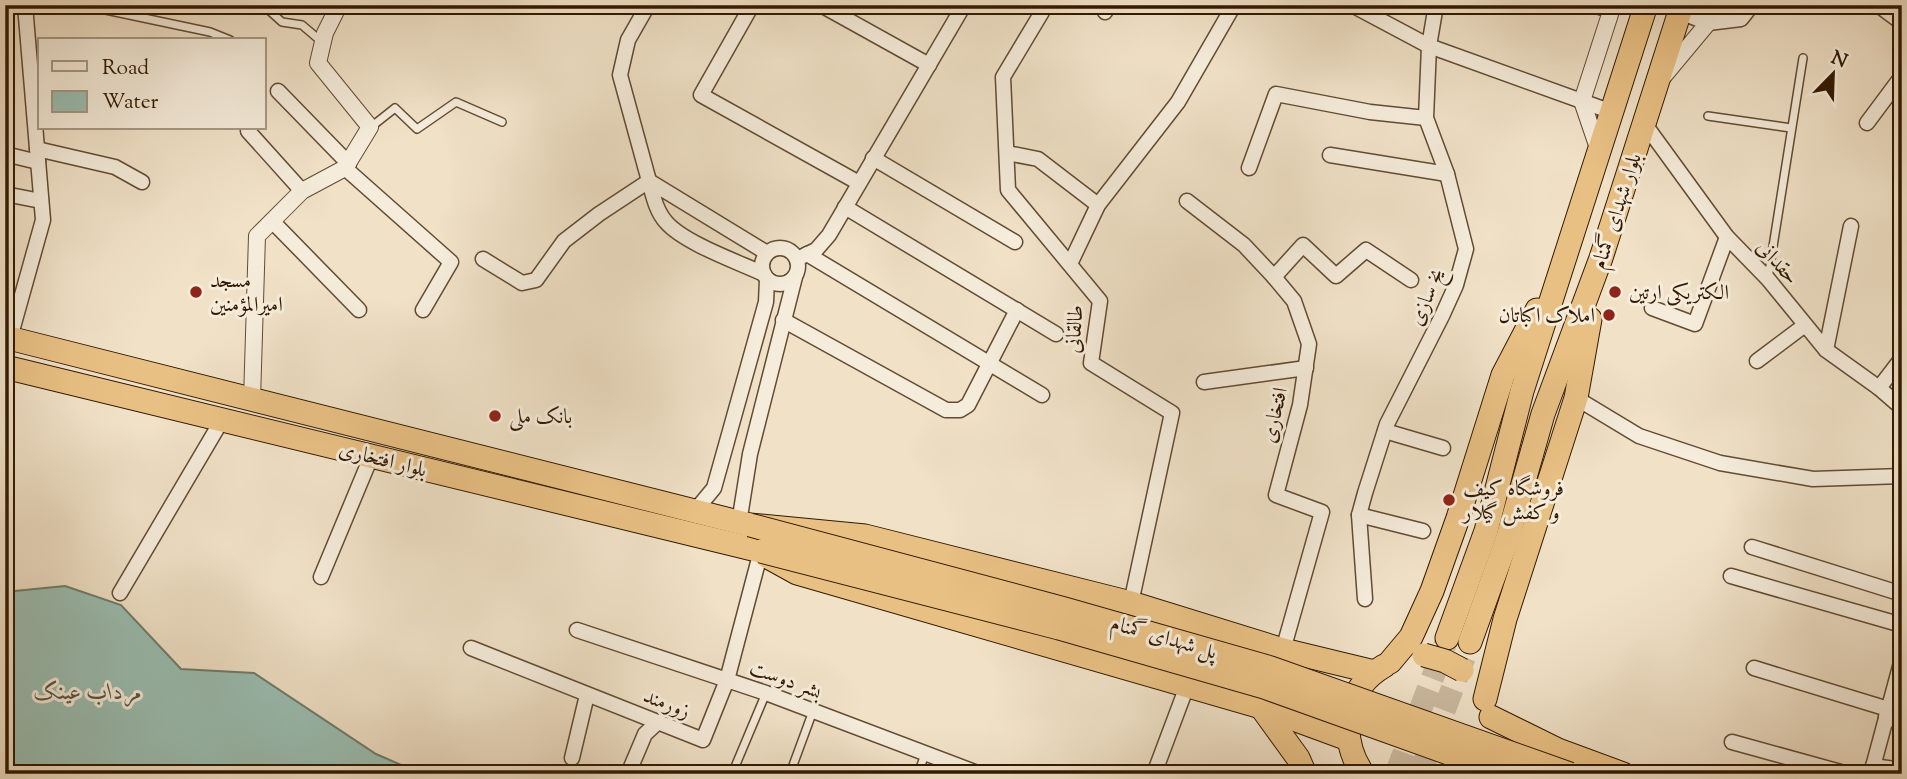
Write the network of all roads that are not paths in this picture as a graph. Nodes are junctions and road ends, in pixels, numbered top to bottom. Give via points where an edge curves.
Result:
1 (25, 5) edge
2 (34, 5) edge
3 (263, 5) edge
4 (339, 5) edge
5 (648, 5) edge
6 (752, 5) edge
7 (821, 5) edge
8 (964, 5) edge
9 (1234, 5) edge
10 (1352, 5) edge
11 (1436, 5) edge
12 (1594, 5) edge
13 (1646, 5) edge
14 (1714, 5) edge
15 (1752, 5) edge
16 (1878, 5) edge
17 (1612, 8) edge
18 (1681, 9) edge
19 (1042, 12) dead end
20 (1708, 23) junction
21 (1902, 23) edge
22 (225, 38) edge
23 (323, 43) junction
24 (1429, 46) junction
25 (1802, 58) dead end
26 (35, 63) edge
27 (929, 65) junction
28 (1902, 76) edge
29 (1657, 84) junction
30 (278, 91) dead end
31 (1582, 101) junction
32 (1612, 112) junction
33 (1708, 116) dead end
34 (1426, 118) junction
35 (502, 122) dead end
36 (1644, 123) junction
37 (1867, 123) dead end
38 (370, 127) junction
39 (1791, 128) junction
40 (248, 131) dead end
41 (1599, 151) junction
42 (1007, 153) junction
43 (5, 154) edge
44 (1330, 155) dead end
45 (37, 156) junction
46 (873, 158) junction
47 (347, 166) junction
48 (1249, 168) dead end
49 (1447, 174) junction
50 (649, 181) junction
51 (142, 182) dead end
52 (859, 183) junction
53 (302, 191) junction
54 (5, 194) edge
55 (41, 201) junction
56 (1187, 201) dead end
57 (1098, 205) junction
58 (845, 207) junction
59 (272, 221) junction
60 (1851, 226) dead end
61 (1727, 237) junction
62 (1015, 242) dead end
63 (1568, 248) junction
64 (767, 253) junction
65 (802, 256) junction
66 (1601, 258) junction
67 (483, 259) dead end
68 (1070, 264) junction
69 (1274, 276) junction
70 (766, 277) junction
71 (795, 277) junction
72 (1768, 279) junction
73 (1411, 280) dead end
74 (1652, 308) dead end
75 (11, 310) edge
76 (359, 310) dead end
77 (423, 310) dead end
78 (1017, 310) junction
79 (783, 320) junction
80 (1805, 326) junction
81 (1056, 334) dead end
82 (8, 337) edge
83 (1826, 350) junction
84 (1902, 358) edge
85 (1757, 361) dead end
86 (990, 363) junction
87 (5, 367) edge
88 (1306, 368) junction
89 (746, 373) junction
90 (767, 379) junction
91 (1204, 382) dead end
92 (1879, 388) junction
93 (1042, 395) dead end
94 (1576, 398) junction
95 (252, 400) junction
96 (1902, 408) edge
97 (222, 420) junction
98 (1385, 432) junction
99 (1443, 448) dead end
100 (371, 457) junction
101 (1902, 476) edge
102 (695, 511) junction
103 (1359, 515) junction
104 (745, 524) junction
105 (1423, 531) dead end
106 (1752, 547) dead end
107 (761, 551) junction
108 (1731, 576) dead end
109 (321, 577) dead end
110 (120, 593) dead end
111 (1902, 594) edge
112 (1365, 598) dead end
113 (1131, 603) junction
114 (1160, 611) junction
115 (1902, 625) edge
116 (577, 630) dead end
117 (471, 648) dead end
118 (1283, 650) junction
119 (1902, 659) edge
120 (1382, 667) junction
121 (1754, 668) dead end
122 (1133, 670) junction
123 (727, 680) junction
124 (1899, 681) edge
125 (1187, 686) junction
126 (766, 694) junction
127 (587, 695) junction
128 (1261, 706) junction
129 (1488, 708) junction
130 (813, 711) junction
131 (1887, 713) junction
132 (658, 722) junction
133 (1902, 723) edge
134 (1732, 742) dead end
135 (1558, 750) junction
136 (925, 753) junction
137 (572, 758) dead end
138 (1354, 761) edge
139 (1872, 770) edge
140 (1902, 770) edge
141 (628, 774) edge
142 (732, 774) edge
143 (793, 774) edge
144 (918, 774) edge
145 (980, 774) edge
146 (1154, 774) edge
147 (1305, 774) edge
148 (1475, 774) edge
149 (1507, 774) edge
150 (1549, 774) edge
151 (1570, 774) edge
152 (1623, 774) edge
153 (1847, 774) edge

1 - 26 street
2 - 22 lane via 87,6
3 - 23 lane via 282,22 302,24
4 - 23 street
5 - 50 street via 628,40 620,75
6 - 52 street via 702,95
7 - 27 street
8 - 27 street
9 - 57 street via 1178,102
10 - 24 street
11 - 24 street, یخ سازی
12 - 17 street
13 - 32 highway, بلوار شهدای گمنام
14 - 20 street
15 - 20 street via 1741,19
16 - 21 street
17 - 31 street
18 - 20 street
18 - 29 highway, بلوار شهدای گمنام
19 - 42 street, طالقانی via 1003,77
20 - 29 street
23 - 38 street via 318,63
24 - 31 street
24 - 34 street, یخ سازی
25 - 39 lane
26 - 45 street
27 - 46 street
28 - 37 street
29 - 36 highway, بلوار شهدای گمنام
30 - 47 street
31 - 32 street
31 - 41 street
32 - 41 highway, بلوار شهدای گمنام
33 - 39 lane
34 - 48 street via 1276,94
34 - 49 street, یخ سازی
35 - 38 lane via 456,102 417,129 395,108
36 - 61 street, حقدانی
36 - 66 highway, بلوار شهدای گمنام
38 - 47 street
39 - 72 lane
40 - 53 street
41 - 63 highway, بلوار شهدای گمنام
42 - 57 street via 1038,159
42 - 68 street, طالقانی via 1008,190
43 - 45 street
44 - 49 street
45 - 51 street via 115,167
45 - 55 street
46 - 52 street
46 - 62 street
47 - 53 street
47 - 77 street via 452,262
49 - 98 street, یخ سازی via 1466,249 1443,316
50 - 64 street
50 - 67 street via 564,241 536,280 522,283
50 - 70 street via 666,222 685,237
52 - 58 street
53 - 59 street
54 - 55 street
55 - 75 street via 43,220
56 - 69 street, افتخاری via 1244,245
57 - 68 street
58 - 65 street via 816,250
58 - 78 street
59 - 76 street
59 - 95 street via 257,236
60 - 83 street
61 - 72 street, حقدانی
61 - 74 street via 1695,324
63 - 66 highway, بلوار شهدای گمنام via 1522,391 1459,640 1507,537 1543,414
63 - 120 highway via 1503,375 1432,591 1411,637
64 - 65 street via 783,247
64 - 70 street via 762,263
65 - 71 street
65 - 86 street
66 - 94 highway
68 - 113 street, طالقانی via 1100,301 1091,363 1172,413
69 - 73 street via 1303,246 1336,276 1366,250
69 - 88 street, افتخاری via 1294,301 1309,344
70 - 71 street via 778,284
70 - 89 street via 766,302
71 - 79 street
72 - 80 street, حقدانی
75 - 82 street
78 - 81 street
78 - 86 street
79 - 86 street via 946,410 968,405
79 - 90 street
80 - 83 street, حقدانی
80 - 85 street
82 - 95 highway, بلوار افتخاری
83 - 92 street, حقدانی
84 - 92 street
86 - 93 street
87 - 97 highway, بلوار افتخاری
88 - 91 street
88 - 118 street, افتخاری via 1276,495 1322,512
89 - 90 street
89 - 102 street via 714,488
90 - 104 street via 750,454
92 - 96 street, حقدانی
94 - 101 street via 1639,436 1720,463 1814,480
94 - 129 highway via 1505,619
95 - 102 highway, بلوار افتخاری
97 - 100 highway, بلوار افتخاری
97 - 110 street
98 - 99 street
98 - 103 street, یخ سازی
100 - 107 highway, بلوار افتخاری
100 - 109 street
102 - 104 highway, بلوار افتخاری
103 - 105 street
103 - 112 street, یخ سازی
104 - 113 highway via 864,536
104 - 151 highway, پل شهدای گمنام, bridge via 1271,668
106 - 111 street
107 - 122 highway via 797,573
107 - 123 street, زورمند
107 - 149 highway, پل شهدای گمنام, bridge via 1264,687
108 - 115 street
113 - 114 highway
114 - 118 highway
114 - 122 highway via 1168,624 1163,655 1150,667
116 - 123 street, بشر دوست
117 - 127 street, زورمند
118 - 120 highway
118 - 128 highway via 1295,670 1294,681 1283,700
119 - 124 street
120 - 129 highway, bridge via 1424,655 1445,661 1476,683
120 - 138 highway via 1361,685 1352,702 1347,720
121 - 131 street
122 - 125 highway
123 - 126 street, بشر دوست
123 - 132 street, زورمند via 703,740
124 - 131 street
125 - 128 highway
125 - 146 street
126 - 130 street, بشر دوست
126 - 142 lane
127 - 132 street, زورمند
127 - 137 street
128 - 138 highway
128 - 147 highway
129 - 135 highway
129 - 148 highway via 1491,736
130 - 136 street, بشر دوست
130 - 143 lane
131 - 133 street
131 - 139 street
132 - 141 street via 645,734
134 - 153 street
135 - 150 highway
135 - 152 highway
136 - 144 lane
136 - 145 street, بشر دوست
139 - 140 street

